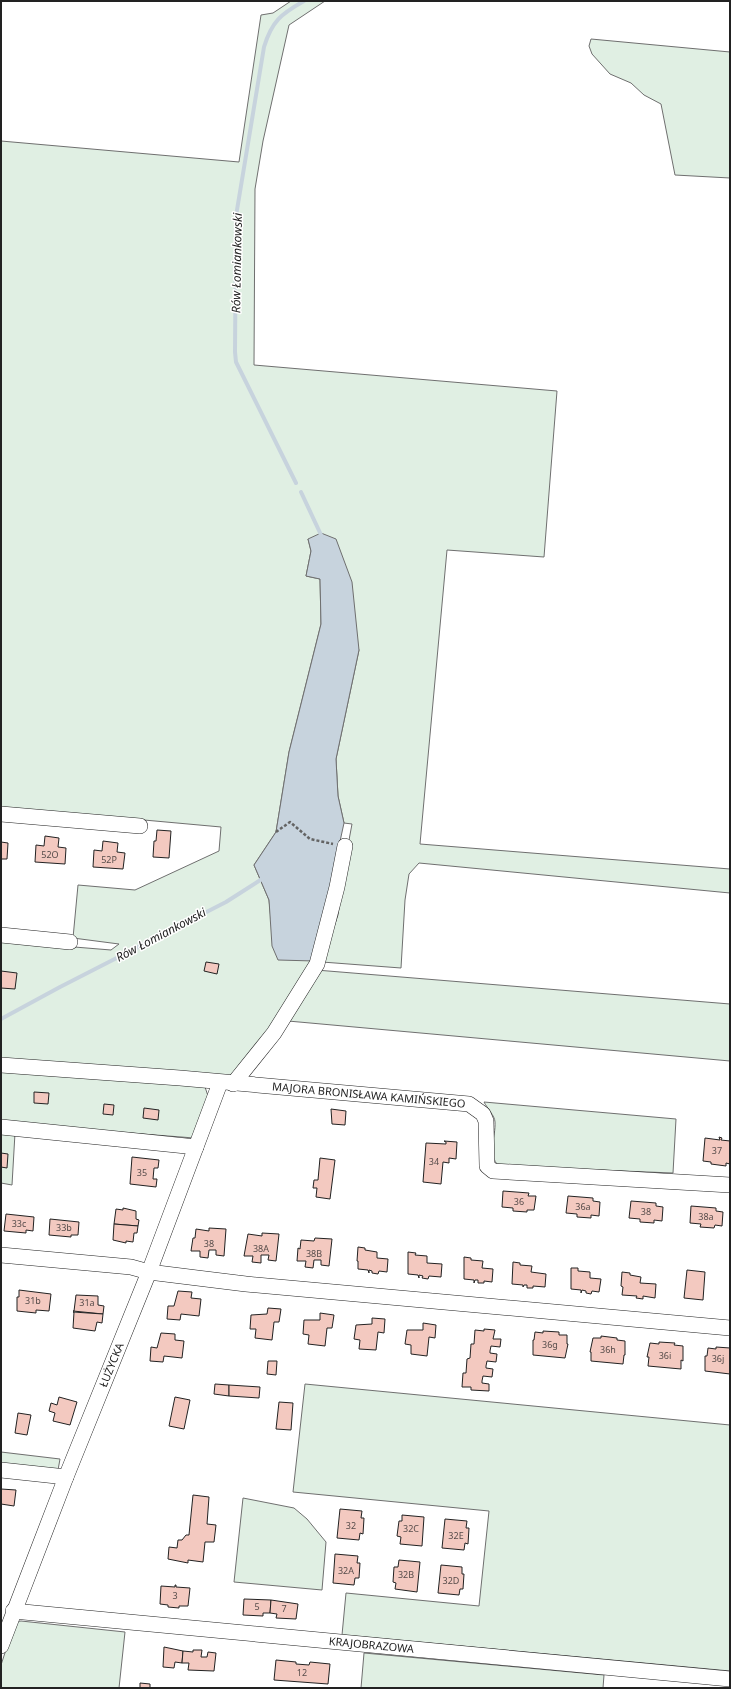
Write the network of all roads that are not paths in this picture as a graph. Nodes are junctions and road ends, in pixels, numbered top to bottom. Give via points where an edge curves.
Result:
1 (1, 814) edge
2 (140, 826) dead end
3 (345, 846) road end
4 (1, 935) edge
5 (70, 942) dead end
6 (1, 1065) edge
7 (226, 1083) junction
8 (1, 1127) edge
9 (196, 1146) junction
10 (730, 1185) edge
11 (1, 1255) edge
12 (149, 1272) junction
13 (730, 1329) edge
14 (1, 1470) edge
15 (66, 1477) junction
16 (13, 1611) junction
17 (1, 1646) edge
18 (730, 1679) edge

1 - 2 street
3 - 7 street, ŁUŻYCKA via 317,964 274,1033
4 - 5 street
6 - 7 street, MAJORA BRONISŁAWA KAMIŃSKIEGO
7 - 9 street, ŁUŻYCKA
7 - 10 street, MAJORA BRONISŁAWA KAMIŃSKIEGO via 468,1104 483,1114 486,1122 487,1166 494,1171
8 - 9 street
9 - 12 street, ŁUŻYCKA
11 - 12 street via 131,1267
12 - 13 street via 246,1284
12 - 15 street, ŁUŻYCKA
14 - 15 street
15 - 16 street, ŁUŻYCKA
16 - 17 street, ŁUŻYCKA
16 - 18 street, KRAJOBRAZOWA

